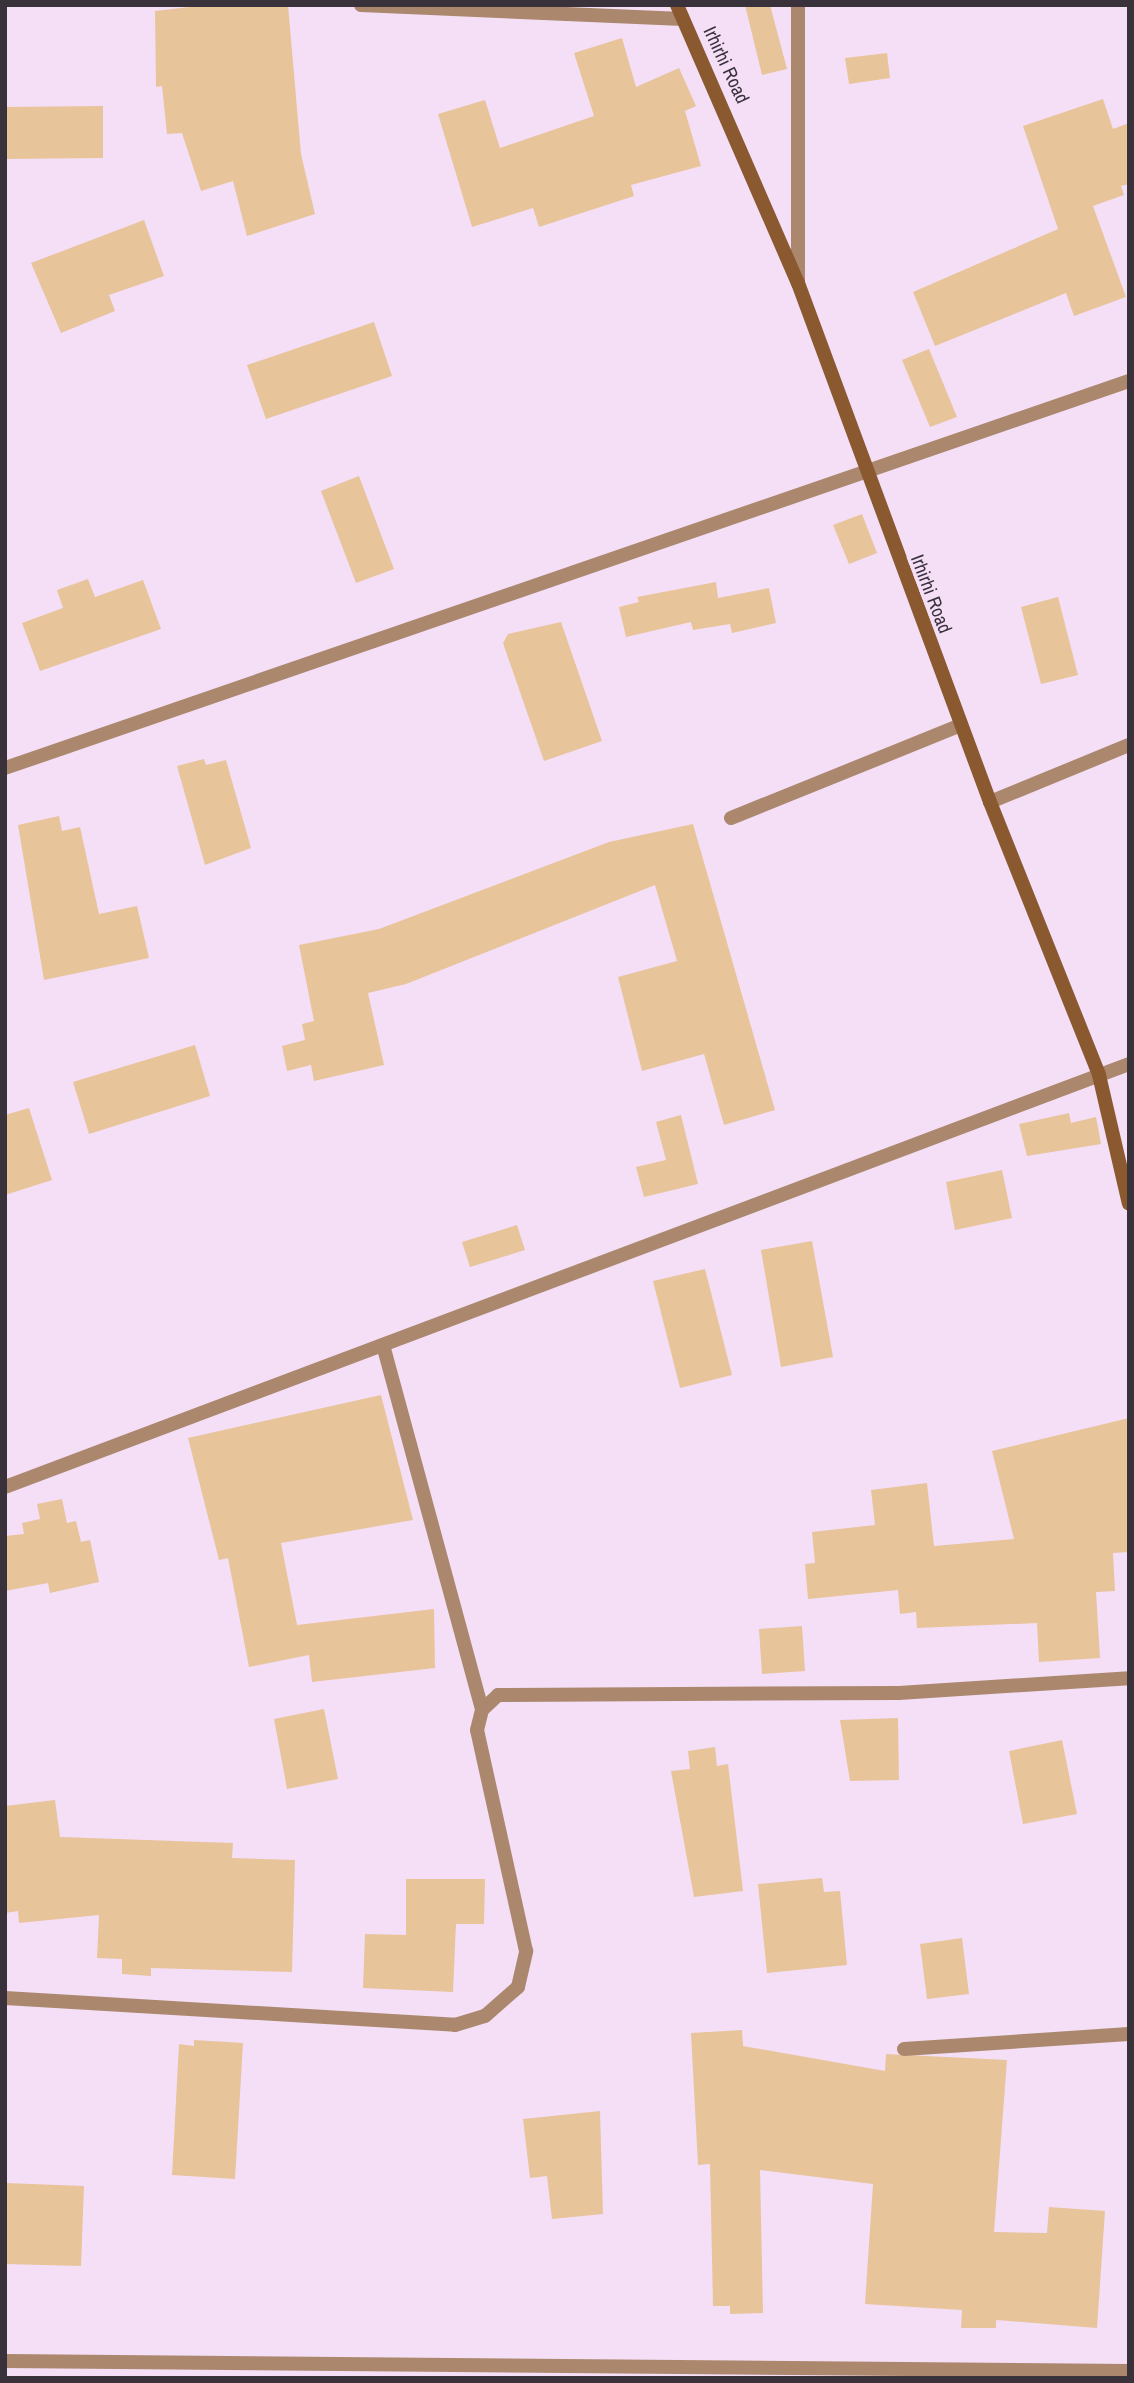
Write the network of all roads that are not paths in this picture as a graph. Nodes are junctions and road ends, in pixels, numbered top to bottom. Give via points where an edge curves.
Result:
1 (361, 5) edge
2 (797, 5) edge
3 (680, 12) edge
4 (798, 284) junction
5 (1129, 381) edge
6 (865, 474) junction
7 (961, 726) junction
8 (1129, 745) edge
9 (5, 768) edge
10 (990, 802) junction
11 (731, 818) dead end
12 (1129, 1064) edge
13 (1099, 1075) junction
14 (1129, 1205) edge
15 (383, 1345) junction
16 (5, 1487) edge
17 (1129, 1678) edge
18 (482, 1710) junction
19 (5, 1998) edge
20 (1129, 2034) edge
21 (904, 2049) dead end
22 (5, 2361) edge
23 (1129, 2371) edge

1 - 3 street
2 - 4 street
3 - 4 street, Irhirhi Road
4 - 6 street, Irhirhi Road
5 - 6 street
6 - 7 street, Irhirhi Road
6 - 9 street
7 - 10 street, Irhirhi Road
7 - 11 street
8 - 10 street
10 - 13 street, Irhirhi Road
12 - 13 street
13 - 14 street, Irhirhi Road
13 - 15 street
15 - 16 street
15 - 18 street
17 - 18 street via 899,1693 498,1695
18 - 19 street via 477,1730 526,1951 518,1987 485,2016 456,2025
20 - 21 street
22 - 23 street

